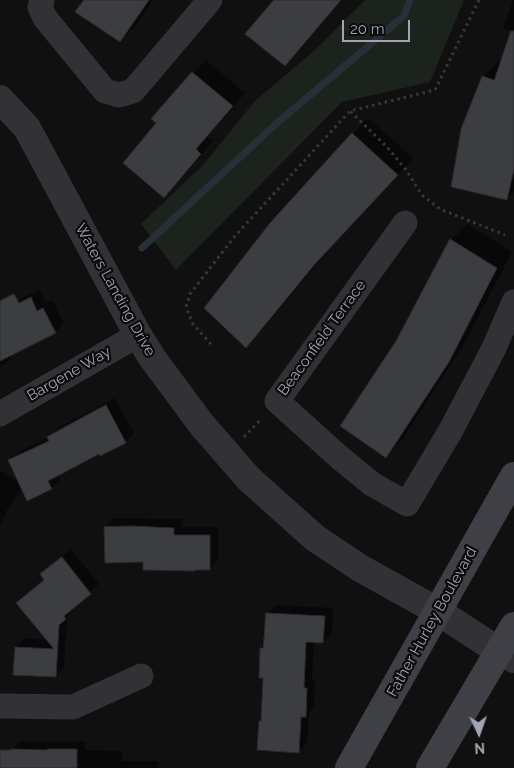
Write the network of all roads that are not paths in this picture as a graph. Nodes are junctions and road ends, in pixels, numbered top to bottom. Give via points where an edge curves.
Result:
1 (42, 0) edge
2 (210, 0) edge
3 (0, 99) edge
4 (405, 223) dead end
5 (514, 302) edge
6 (138, 335) junction
7 (0, 414) edge
8 (514, 476) edge
9 (439, 612) junction
10 (514, 626) edge
11 (507, 655) edge
12 (141, 676) dead end
13 (0, 706) edge
14 (349, 768) edge
15 (430, 768) edge

1 - 2 street via 40,7 51,26 105,91 119,95 133,91
3 - 6 street, Waters Landing Drive via 27,128
4 - 5 street, Beaconfield Terrace via 277,401 372,484 407,504 451,430
6 - 7 street, Bargene Way
6 - 9 street, Waters Landing Drive via 202,425 249,479 315,538 360,568
8 - 9 main road, Father Hurley Boulevard
9 - 11 street, Waters Landing Drive
9 - 14 main road, Father Hurley Boulevard
10 - 11 main road
11 - 15 main road
12 - 13 street via 73,707

